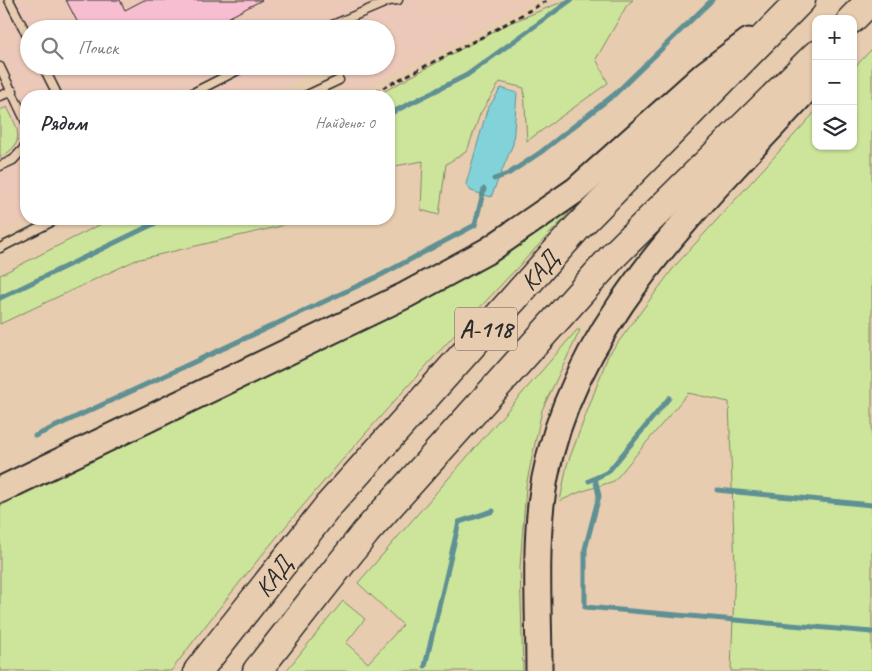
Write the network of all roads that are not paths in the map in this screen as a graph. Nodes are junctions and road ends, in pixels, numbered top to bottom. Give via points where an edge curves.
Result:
1 (9, 0) edge
2 (398, 0) edge
3 (871, 0) edge
4 (798, 3) edge
5 (872, 6) edge
6 (856, 15) edge
7 (344, 20) edge
8 (20, 21) edge
9 (857, 25) edge
10 (812, 59) edge
11 (0, 67) edge
12 (48, 75) edge
13 (228, 75) edge
14 (339, 80) dead end
15 (812, 83) edge
16 (55, 90) edge
17 (199, 90) edge
18 (318, 90) edge
19 (13, 91) junction
20 (0, 96) edge
21 (20, 108) edge
22 (20, 152) edge
23 (0, 166) edge
24 (45, 225) edge
25 (0, 248) edge
26 (0, 490) edge
27 (198, 671) edge
28 (257, 671) edge
29 (539, 671) edge

1 - 8 lane
2 - 7 lane
3 - 6 highway
4 - 26 main road via 705,74 576,190 489,250 406,295
4 - 27 highway, КАД / А-118 via 577,228 329,504
5 - 9 main road
10 - 28 highway, КАД / А-118 via 608,262 366,532
11 - 19 lane
12 - 16 lane
13 - 17 lane
14 - 18 lane
15 - 29 main road via 740,158 655,257 600,335 571,392 554,444 541,503
19 - 20 lane
19 - 21 lane
22 - 23 lane
24 - 25 lane

